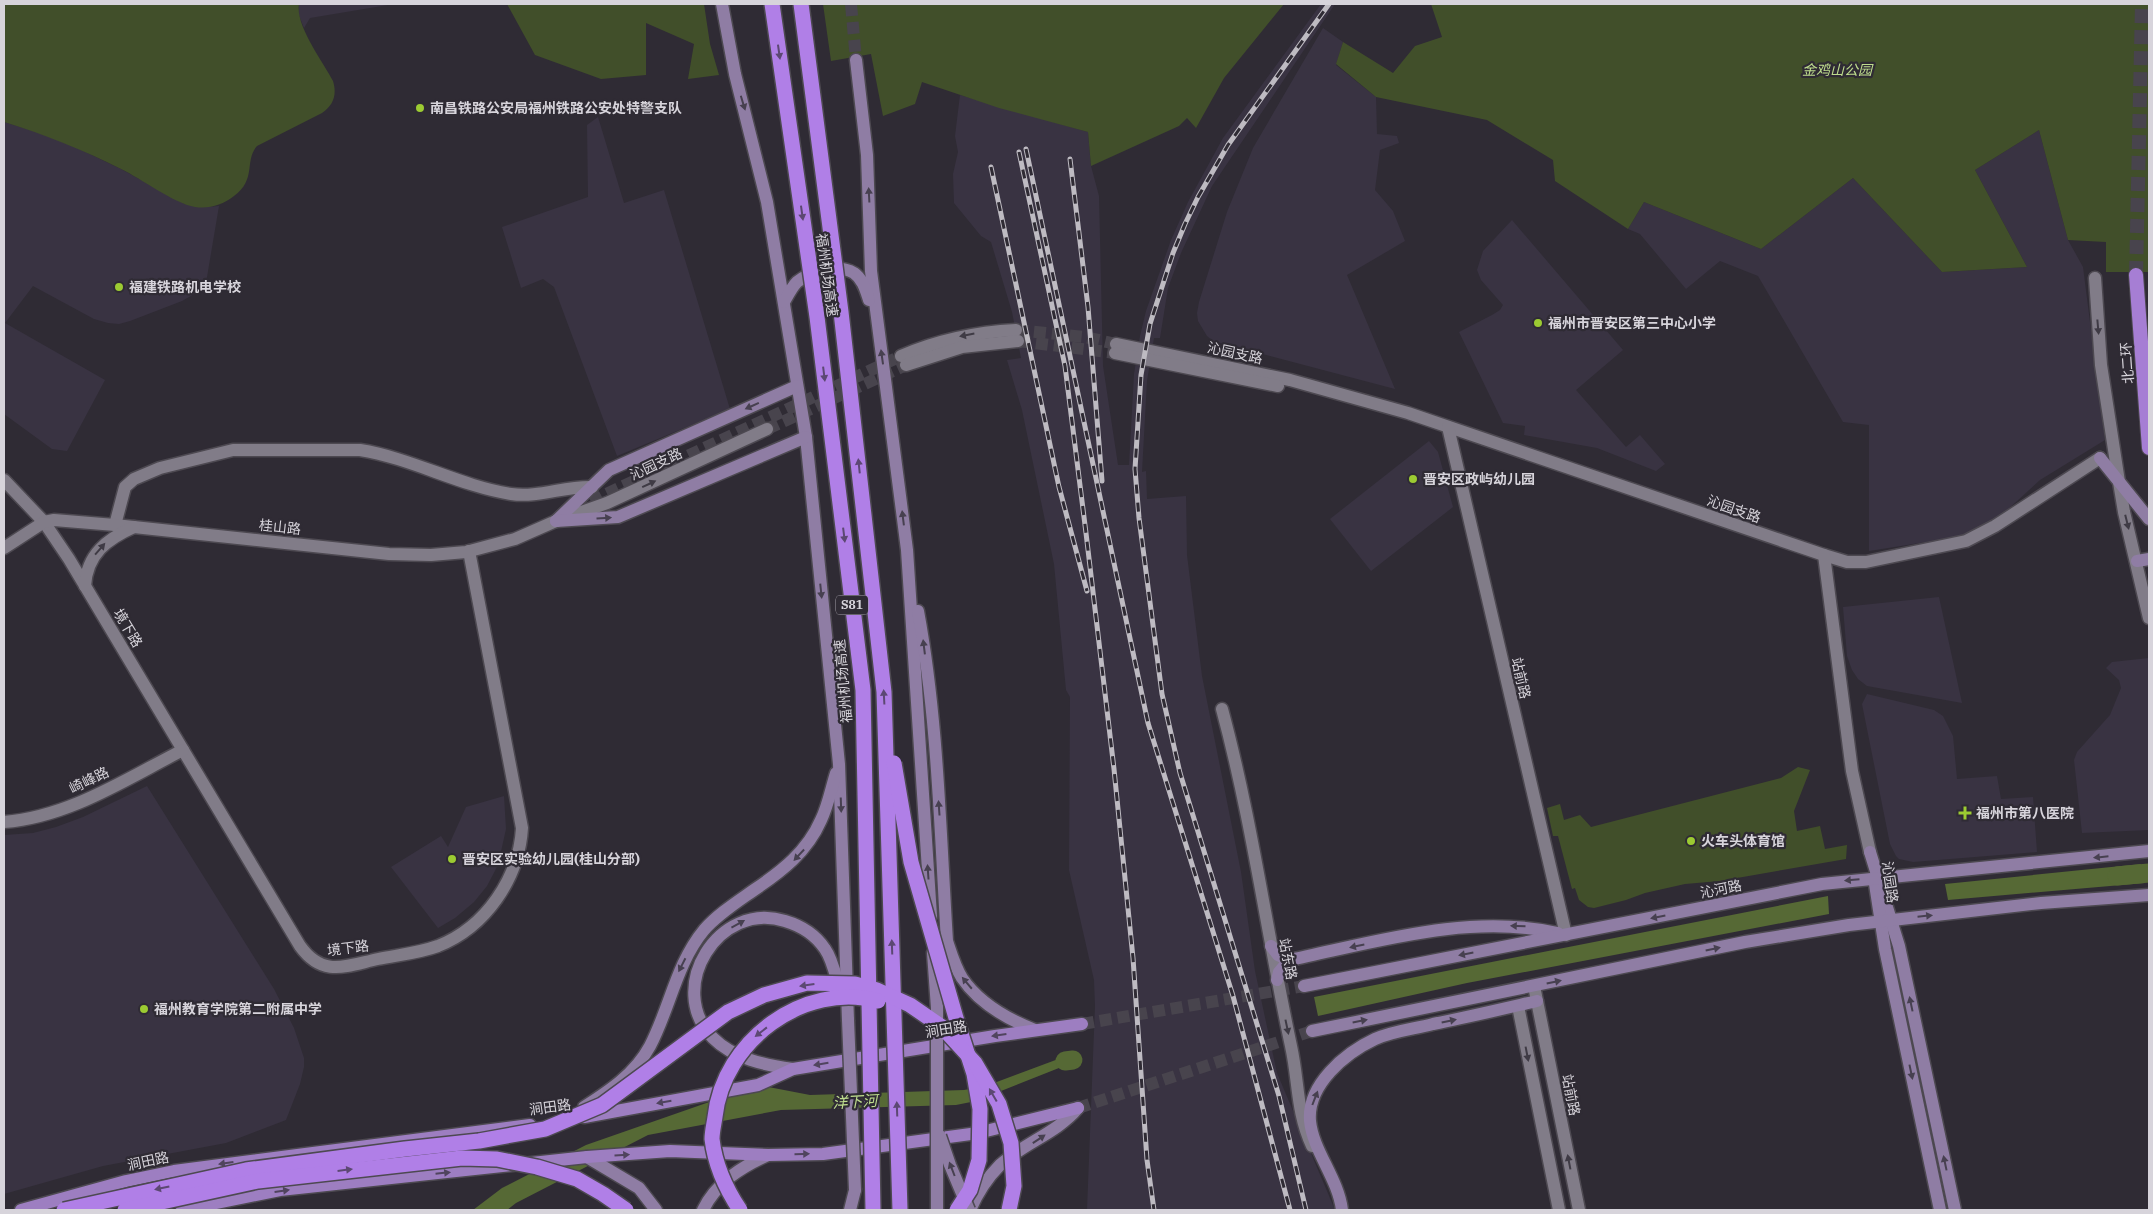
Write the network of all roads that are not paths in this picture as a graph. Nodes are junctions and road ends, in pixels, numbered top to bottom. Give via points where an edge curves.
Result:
1 (722, 4) edge
2 (772, 4) edge
3 (801, 4) edge
4 (856, 60) tunnel mouth
5 (2136, 275) tunnel mouth
6 (2095, 278) dead end
7 (784, 302) junction
8 (2138, 302) junction
9 (2149, 312) edge
10 (877, 322) junction
11 (1017, 336) tunnel mouth
12 (1116, 348) tunnel mouth
13 (2146, 353) edge
14 (904, 361) tunnel mouth
15 (797, 386) junction
16 (2148, 414) edge
17 (1448, 427) junction
18 (766, 429) tunnel mouth
19 (806, 437) junction
20 (2149, 448) edge
21 (2100, 458) joint
22 (4, 480) edge
23 (2119, 482) junction
24 (592, 487) junction
25 (2149, 519) edge
26 (556, 521) junction
27 (44, 522) junction
28 (115, 524) junction
29 (135, 527) junction
30 (4, 548) edge
31 (907, 550) junction
32 (469, 551) junction
33 (1824, 555) junction
34 (2143, 560) edge
35 (85, 586) junction
36 (2149, 618) edge
37 (1222, 709) dead end
38 (885, 718) junction
39 (184, 750) junction
40 (839, 764) junction
41 (4, 822) edge
42 (2149, 851) edge
43 (1870, 852) joint
44 (1877, 878) junction
45 (2149, 895) edge
46 (1886, 920) junction
47 (1566, 935) junction
48 (1271, 946) junction
49 (1289, 960) junction
50 (1277, 980) junction
51 (1304, 986) tunnel mouth
52 (1534, 986) junction
53 (1537, 1002) junction
54 (1518, 1006) junction
55 (921, 1012) junction
56 (848, 1020) junction
57 (1082, 1024) tunnel mouth
58 (1035, 1030) junction
59 (1312, 1031) tunnel mouth
60 (793, 1069) junction
61 (562, 1121) junction
62 (937, 1126) junction
63 (768, 1155) junction
64 (587, 1157) junction
65 (855, 1190) junction
66 (21, 1210) edge
67 (64, 1210) edge
68 (125, 1210) edge
69 (182, 1210) edge
70 (626, 1210) edge
71 (656, 1210) edge
72 (703, 1210) edge
73 (740, 1210) edge
74 (850, 1210) edge
75 (854, 1210) edge
76 (873, 1210) edge
77 (900, 1210) edge
78 (936, 1210) edge
79 (957, 1210) edge
80 (970, 1210) edge
81 (1009, 1210) edge
82 (1340, 1210) edge
83 (1558, 1210) edge
84 (1578, 1210) edge
85 (1940, 1210) edge
86 (1955, 1210) edge

1 -> 7 main road via 735,74 768,202
2 -> 76 highway, 福州机场高速 / S81, bridge via 817,317 863,690
38 -> 3 highway, 福州机场高速 / S81, bridge via 841,312
10 -> 4 main road via 871,271 867,155
5 - 8 highway, 北二环
6 -> 23 street via 2101,366
7 - 10 main road via 796,283 805,277 830,269 842,269 854,274 864,284
7 - 15 main road
8 - 9 highway
8 - 13 highway, 北二环
31 -> 10 main road
11 - 14 street
12 - 17 street, 沁园支路 via 1254,382 1347,396
13 - 16 highway, 北二环
15 - 19 main road
15 -> 24 main road via 609,470
16 - 20 highway, 北二环
17 - 33 street, 沁园支路
17 - 47 street, 站前路
26 -> 18 street, 沁园支路 via 607,503
26 -> 19 main road via 618,517
19 -> 40 main road
21 - 23 main road
21 - 33 street, 沁园支路 via 1995,526 1966,541 1866,562 1848,562
22 - 27 street, 境下路
23 - 25 main road
23 -> 34 street
24 - 26 main road
24 - 28 street via 519,495 365,450 233,450 160,468 134,479 125,487
26 - 32 street, 桂山路 via 514,539
27 - 28 street, 桂山路 via 64,520
27 - 30 street, 桂山路
27 - 35 street, 境下路
28 - 29 street, 桂山路
29 - 32 street, 桂山路 via 388,554 431,555
35 -> 29 street via 96,552 108,540
58 -> 31 main road via 1009,1020 975,993 962,978 948,941 924,644
62 -> 31 main road, bridge via 937,1008
32 - 39 street, 境下路 via 522,828 517,854 505,886 485,914 457,936 427,949 344,966 326,968 318,964 300,946
33 - 43 street, 沁园路 via 1852,771
34 - 36 street
35 - 39 street, 境下路
37 - 48 street, 站东路 via 1243,789
77 -> 38 highway, 福州机场高速 / S81, bridge
38 - 79 highway, bridge via 911,862 974,1074 980,1109 979,1160 970,1190
39 - 41 street, 崎峰路 via 58,811
40 -> 56 main road
40 -> 61 main road via 822,820 807,846 788,866 727,908 704,930 680,966 649,1048 632,1071 607,1093
42 -> 44 main road, 沁河路
43 - 44 main road, 沁园路
44 - 46 main road, 沁园路
44 -> 47 main road, 沁河路 via 1822,884
46 -> 45 main road
52 -> 46 main road via 1745,942
46 -> 85 main road, 沁园路
86 -> 46 main road
47 -> 49 main road via 1523,926 1437,930
47 -> 51 main road, 沁河路
48 - 49 main road via 1278,955
48 - 50 street, 站东路
49 - 50 main road via 1278,972
50 -> 82 street, 站东路 via 1294,1061 1301,1117
52 - 53 street, 站前路
59 -> 52 main road
53 - 54 main road
84 -> 53 street, 站前路
82 -> 54 main road via 1339,1193 1310,1120 1316,1095 1328,1075 1354,1051 1382,1036
54 -> 83 street
55 -> 67 highway, bridge via 878,990 855,984 807,983 764,995 728,1012 602,1105 545,1129 479,1141 246,1170
55 -> 73 highway, bridge via 863,997 832,998 786,1013 755,1035 727,1071 716,1103 712,1138 717,1166
81 -> 55 highway, bridge via 1014,1186 1010,1143 998,1104 975,1063 942,1027
60 -> 56 main road via 759,1064 729,1050 713,1038 701,1022 695,1003 695,978 702,956 718,936 740,921 759,917 780,919 810,931 826,950
56 - 65 main road, bridge
57 - 58 main road, 涧田路
58 -> 60 main road, 涧田路
60 -> 61 main road, 涧田路 via 758,1085
61 -> 66 main road, 涧田路 via 174,1170
62 - 78 main road, bridge
80 -> 62 main road, bridge
64 -> 63 main road via 670,1151
63 - 72 main road via 735,1172
63 - 80 main road via 823,1154 978,1133 1078,1108 1069,1119 1000,1165 977,1194
69 -> 64 main road via 280,1190
64 - 71 main road via 639,1188
65 - 74 main road
65 - 75 main road
68 -> 70 highway, bridge via 258,1181 462,1158 497,1159 577,1179

